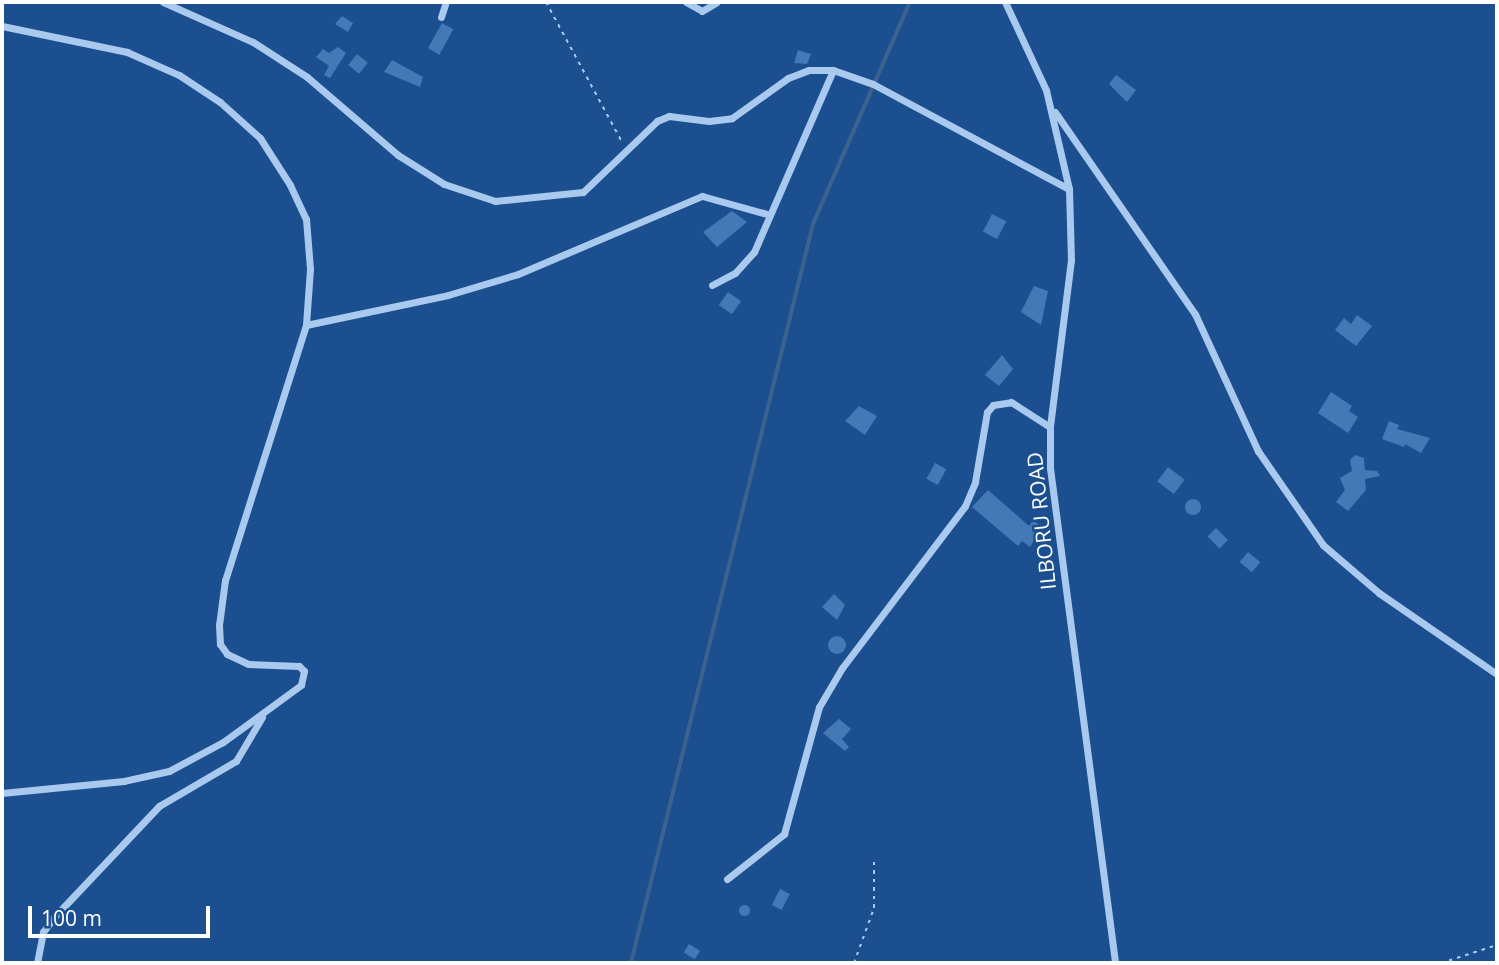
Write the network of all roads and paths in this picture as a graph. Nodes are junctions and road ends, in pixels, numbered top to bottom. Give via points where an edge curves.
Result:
1 (163, 2) edge
2 (446, 2) edge
3 (546, 2) edge
4 (686, 2) edge
5 (717, 2) edge
6 (1006, 2) edge
7 (441, 17) dead end
8 (2, 26) edge
9 (833, 70) junction
10 (1052, 108) junction
11 (625, 148) junction
12 (1069, 189) junction
13 (767, 214) junction
14 (712, 285) dead end
15 (306, 325) junction
16 (1050, 427) junction
17 (1497, 674) edge
18 (264, 713) junction
19 (2, 793) edge
20 (874, 857) dead end
21 (727, 879) dead end
22 (1497, 945) edge
23 (37, 963) edge
24 (854, 963) edge
25 (1115, 963) edge
26 (1441, 963) edge

1 - 11 street via 253,42 307,77 398,155 444,184 477,197 512,201 575,195 592,185
2 - 7 street
3 - 11 path
4 - 5 street via 702,11
6 - 10 street, ILBORU ROAD via 1032,51
8 - 15 street via 127,52 179,75 246,123 286,178 306,219 310,268
9 - 11 street via 809,70 788,78 732,118 709,121 669,116
9 - 12 street via 873,84
9 - 13 street
10 - 12 street, ILBORU ROAD
10 - 17 street via 1195,314 1258,451 1323,545 1379,593
12 - 16 street, ILBORU ROAD via 1071,260
13 - 14 street via 746,264
13 - 15 street via 702,196 518,274 448,295
15 - 18 street via 222,600 220,644 227,654 248,664 299,666 304,671 301,685
16 - 21 street via 1011,402 993,405 987,412 975,482 965,506 842,668 819,707 784,834
16 - 25 street, ILBORU ROAD via 1053,503
18 - 19 street via 169,771 124,781
18 - 23 street via 236,761 159,806 56,915 43,932
20 - 24 path via 874,908
22 - 26 path

